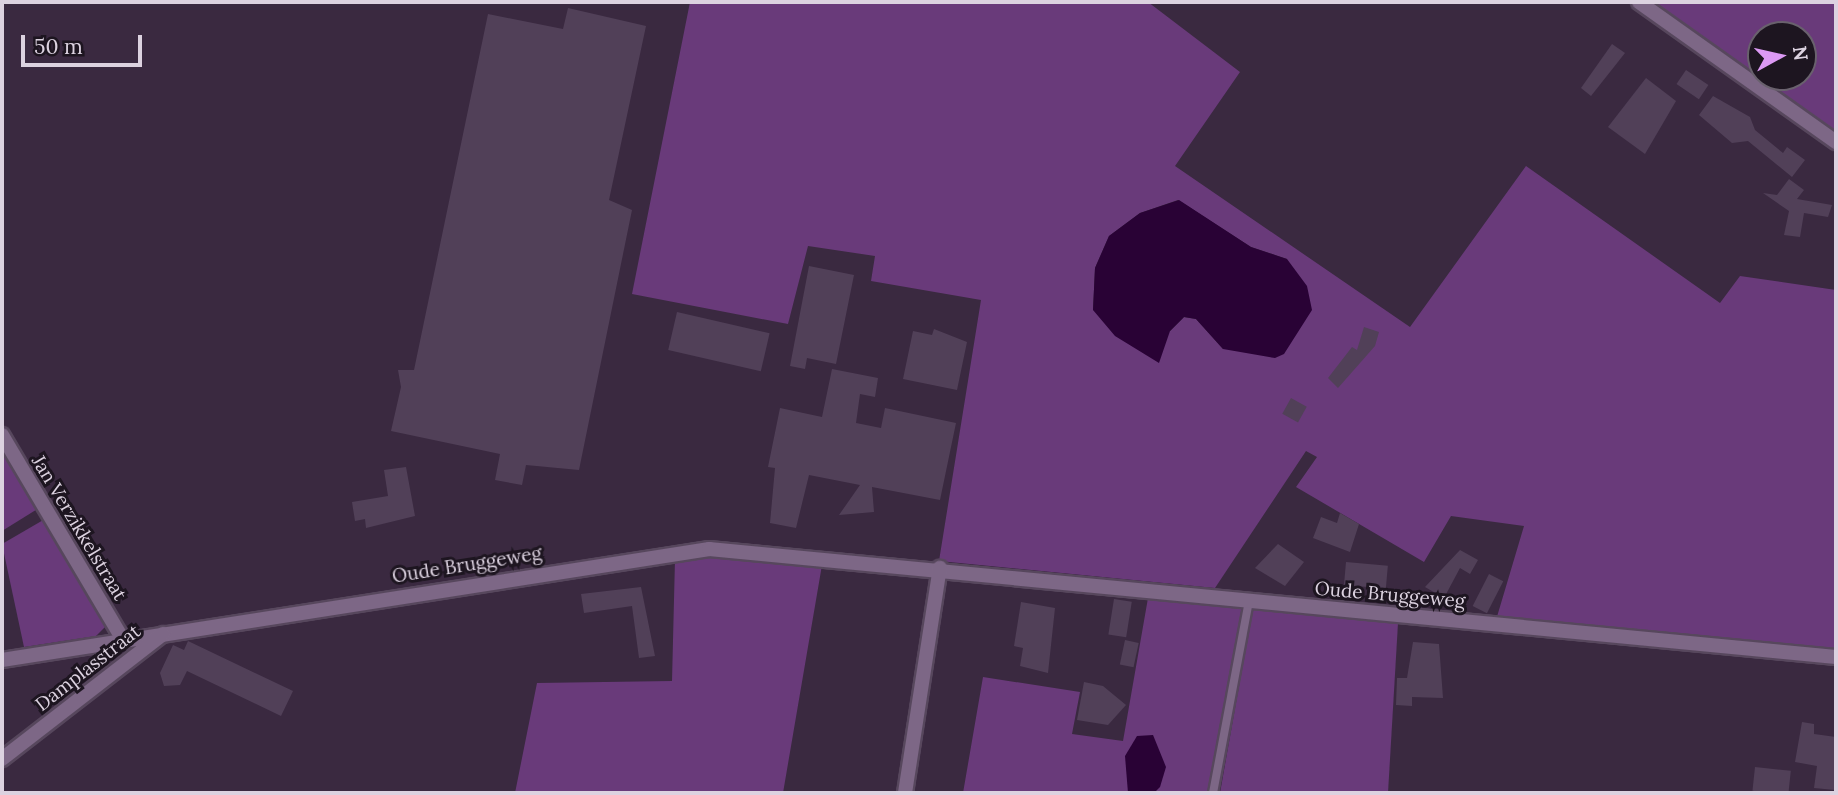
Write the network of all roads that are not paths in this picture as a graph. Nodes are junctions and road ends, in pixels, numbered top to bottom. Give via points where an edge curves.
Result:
1 (1639, 2) edge
2 (1836, 142) edge
3 (2, 435) edge
4 (940, 568) junction
5 (1249, 601) junction
6 (164, 634) junction
7 (123, 640) junction
8 (1836, 657) edge
9 (2, 660) edge
10 (2, 759) edge
11 (905, 793) edge
12 (1213, 793) edge

1 - 2 street
3 - 7 street, Jan Verzikkelstraat
4 - 5 street, Oude Bruggeweg
4 - 6 street, Oude Bruggeweg via 752,549 672,551
4 - 11 street
5 - 8 street, Oude Bruggeweg
5 - 12 lane
6 - 7 street, Oude Bruggeweg
6 - 10 street, Damplasstraat
7 - 9 street, Oude Bruggeweg

